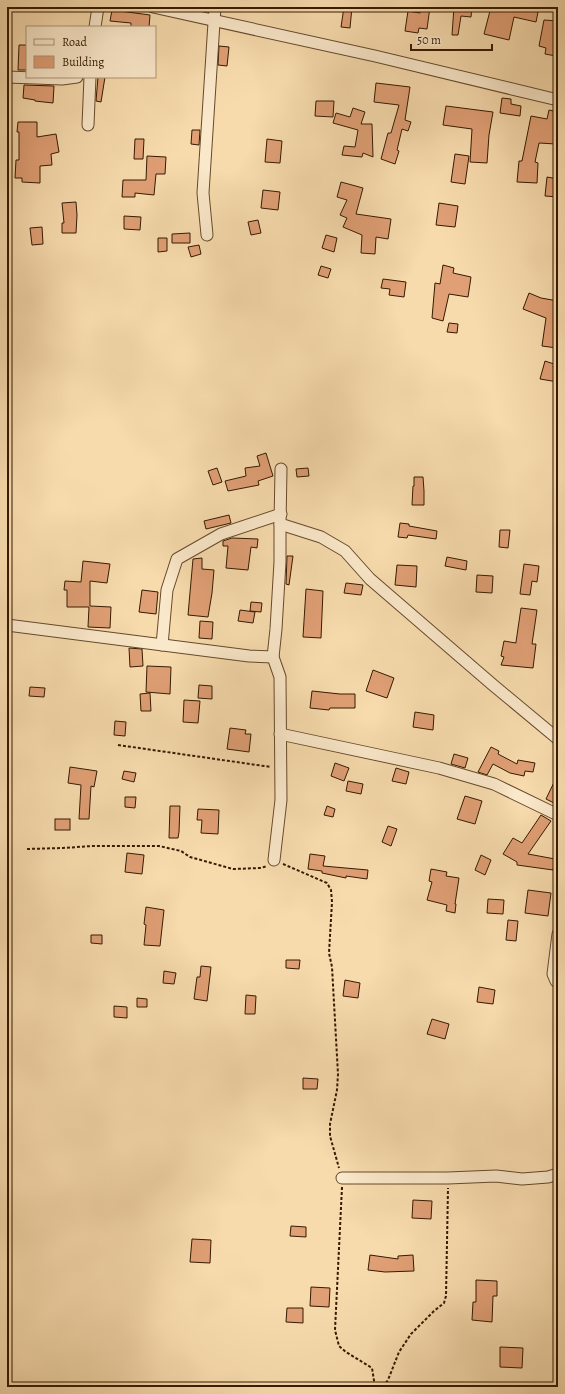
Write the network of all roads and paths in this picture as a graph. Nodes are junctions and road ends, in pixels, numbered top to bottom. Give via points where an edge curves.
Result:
1 (98, 7) edge
2 (153, 7) edge
3 (215, 7) edge
4 (213, 19) junction
5 (95, 26) edge
6 (7, 77) edge
7 (26, 78) edge
8 (34, 78) edge
9 (70, 78) edge
10 (90, 78) edge
11 (558, 100) edge
12 (88, 125) dead end
13 (207, 235) dead end
14 (281, 469) dead end
15 (281, 519) junction
16 (7, 625) edge
17 (162, 644) junction
18 (273, 657) junction
19 (280, 734) junction
20 (558, 739) edge
21 (118, 746) dead end
22 (280, 768) junction
23 (558, 815) edge
24 (27, 849) dead end
25 (274, 860) junction
26 (558, 934) edge
27 (558, 981) edge
28 (558, 1174) edge
29 (342, 1178) junction
30 (448, 1178) junction
31 (375, 1387) edge
32 (383, 1387) edge

1 - 5 street
2 - 4 street
3 - 4 street
4 - 11 street
4 - 13 street via 203,193
6 - 7 street
8 - 9 street
10 - 12 street
14 - 15 street
15 - 17 street via 221,534 177,558 167,590
15 - 18 street
15 - 20 street via 345,551 370,579
16 - 17 street
17 - 18 street
18 - 19 street via 280,676
19 - 22 street
19 - 23 street via 439,768 494,784
21 - 22 path
22 - 25 street via 281,800
24 - 25 path via 159,846 233,869 261,868
25 - 29 path via 327,883 331,890 329,953 332,968 338,1090 330,1124 330,1136
26 - 27 street via 552,974
28 - 30 street via 522,1178
29 - 30 street
29 - 31 path via 335,1330 339,1346 372,1368
30 - 32 path via 444,1304 411,1334 399,1352

